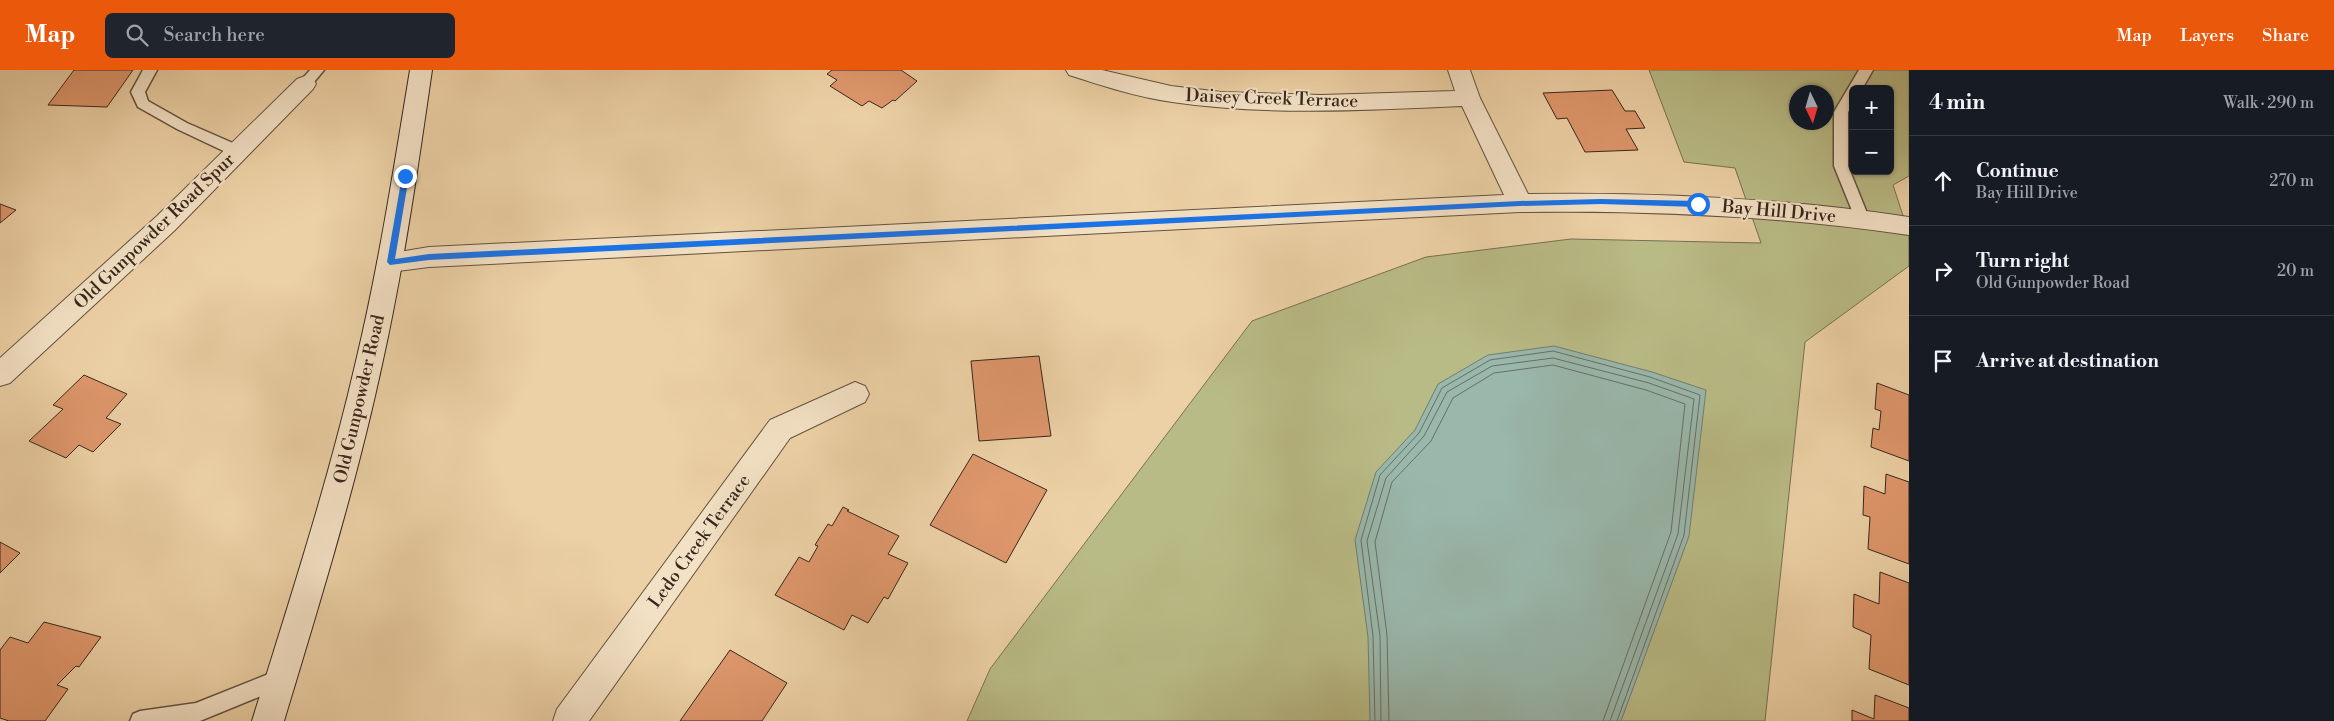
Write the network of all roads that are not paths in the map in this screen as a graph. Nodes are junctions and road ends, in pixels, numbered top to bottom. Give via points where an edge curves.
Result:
1 (150, 70) edge
2 (421, 70) edge
3 (1077, 70) edge
4 (1459, 70) edge
5 (1866, 70) edge
6 (311, 77) edge
7 (1857, 85) edge
8 (1469, 98) junction
9 (1849, 98) edge
10 (237, 151) junction
11 (1520, 203) junction
12 (1862, 218) junction
13 (1909, 226) edge
14 (390, 262) junction
15 (0, 375) edge
16 (855, 394) dead end
17 (282, 678) junction
18 (140, 721) edge
19 (268, 721) edge
20 (569, 721) edge

1 - 10 lane via 138,92 143,104
2 - 14 street, Old Gunpowder Road
3 - 8 street, Daisey Creek Terrace via 1101,79 1169,94 1242,100 1312,103
4 - 8 street
5 - 7 lane
6 - 10 street, Old Gunpowder Road Spur
8 - 11 street
9 - 12 lane via 1841,112 1841,166
10 - 15 street, Old Gunpowder Road Spur via 166,223
11 - 12 street, Bay Hill Drive via 1698,204
11 - 14 street, Bay Hill Drive via 448,256
12 - 13 street, Bay Hill Drive
14 - 17 street, Old Gunpowder Road via 344,464
16 - 20 street, Ledo Creek Terrace via 780,429
17 - 18 lane via 196,714
17 - 19 street, Old Gunpowder Road

